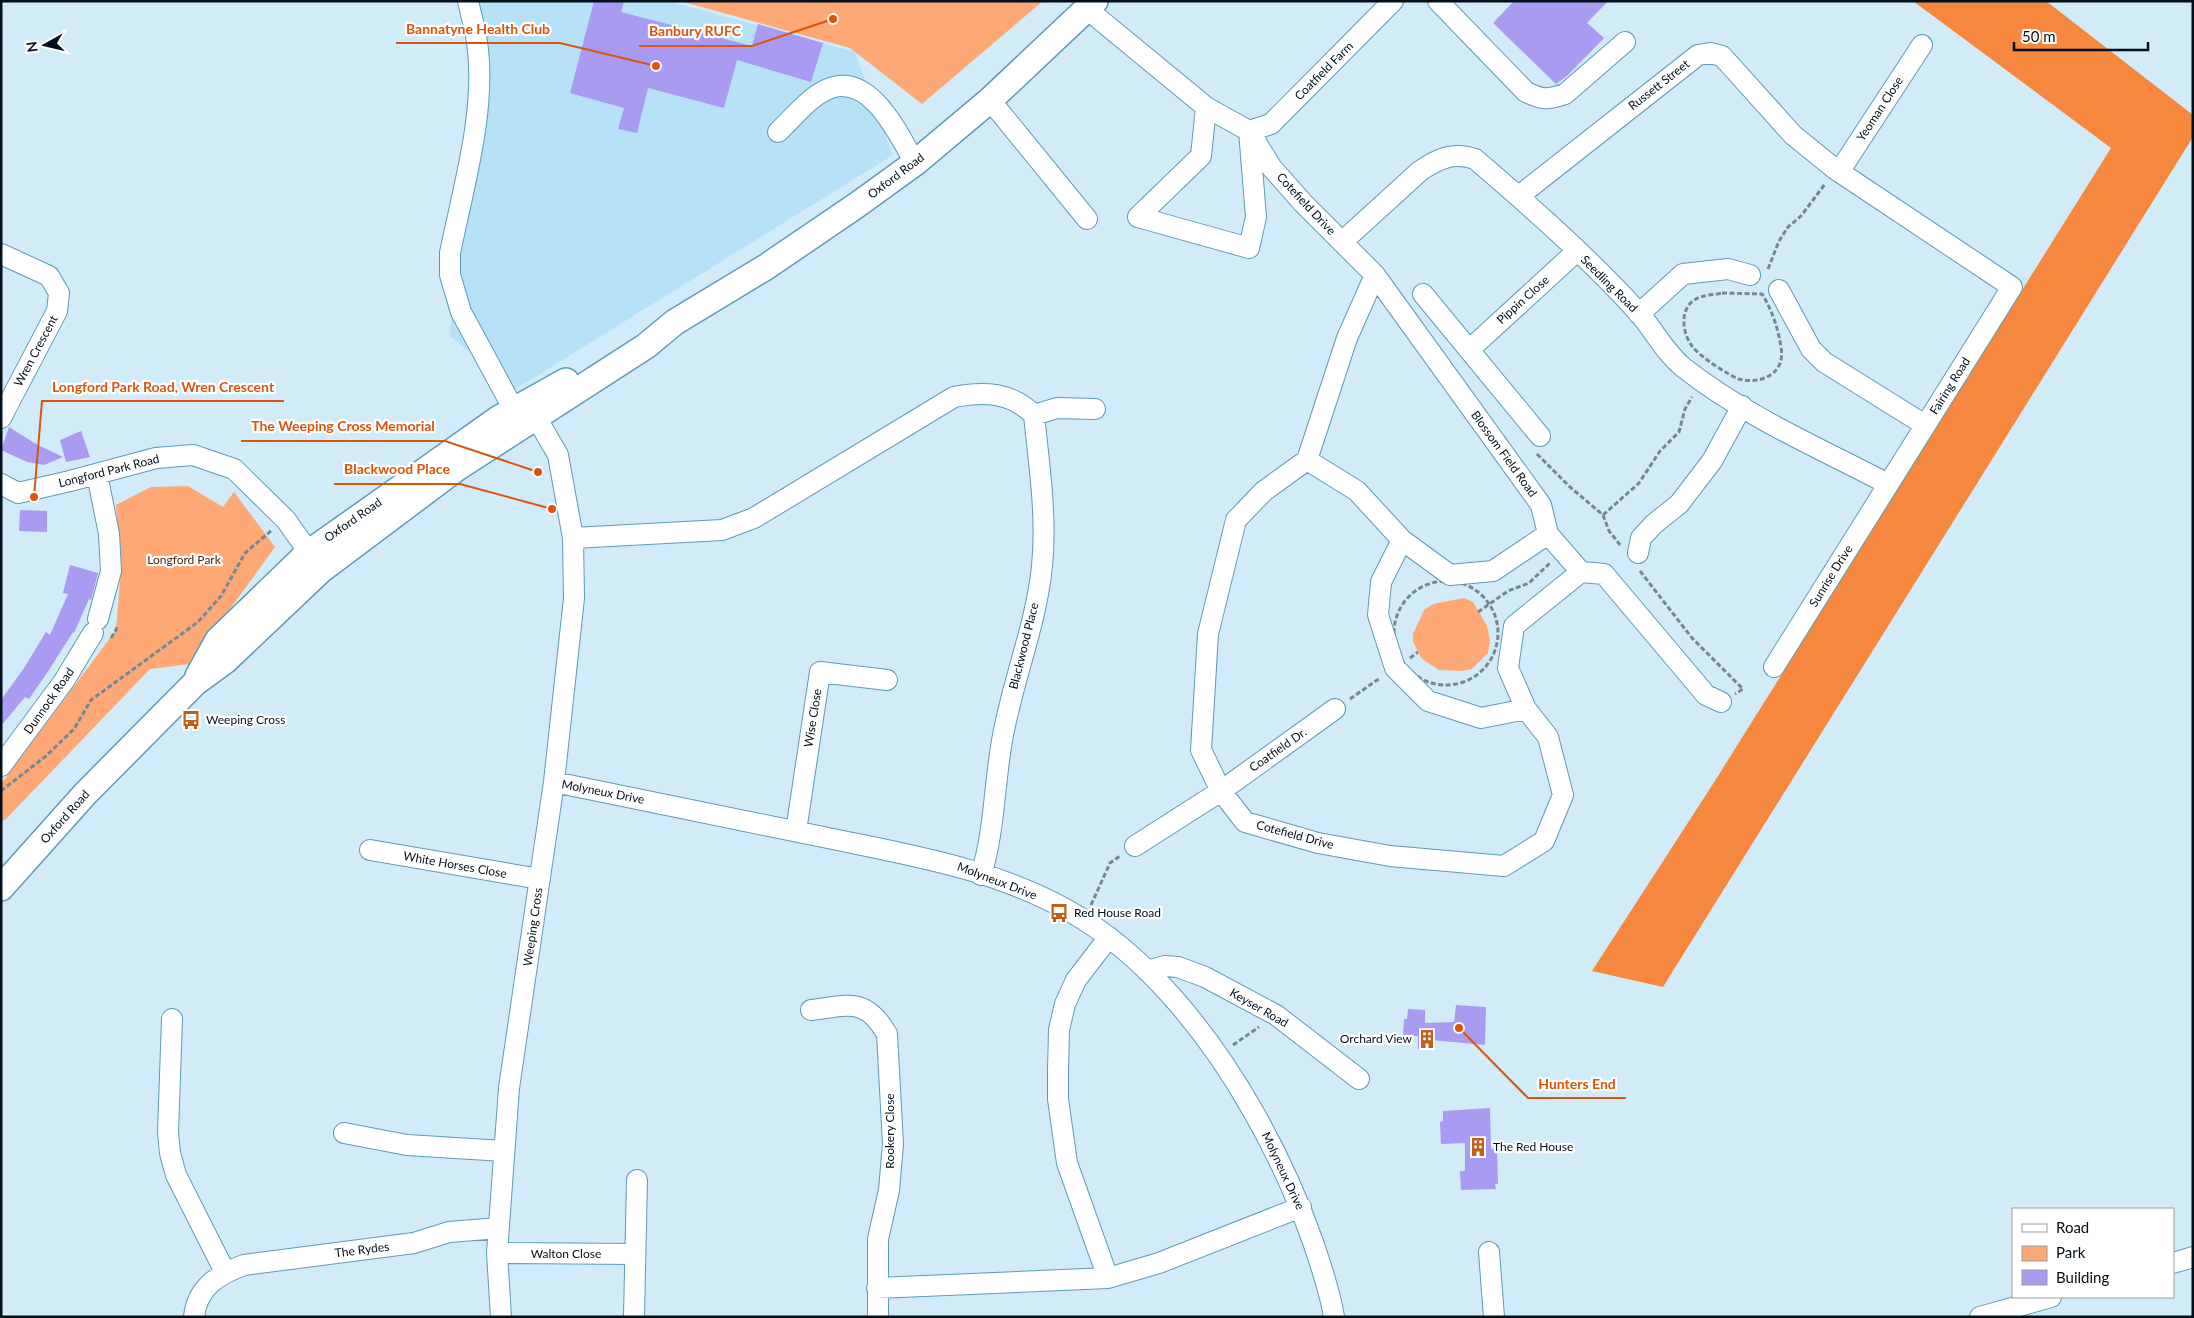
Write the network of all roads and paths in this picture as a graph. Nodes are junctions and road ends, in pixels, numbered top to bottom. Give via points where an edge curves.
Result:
1 (468, 1) edge
2 (1393, 1) edge
3 (1438, 1) edge
4 (1091, 5) edge
5 (1625, 42) dead end
6 (1922, 45) dead end
7 (990, 100) junction
8 (1206, 107) junction
9 (1248, 131) junction
10 (778, 132) dead end
11 (915, 163) junction
12 (1837, 170) junction
13 (1519, 196) junction
14 (1087, 218) dead end
15 (1342, 242) junction
16 (1577, 251) junction
17 (1, 254) edge
18 (1758, 274) joint
19 (1375, 275) junction
20 (2012, 287) joint
21 (1779, 290) dead end
22 (1423, 294) dead end
23 (1639, 314) junction
24 (1469, 350) junction
25 (1713, 364) joint
26 (1703, 381) junction
27 (1742, 406) junction
28 (1094, 409) dead end
29 (525, 414) junction
30 (1034, 415) junction
31 (1, 418) edge
32 (1925, 426) junction
33 (1540, 436) dead end
34 (1307, 460) junction
35 (97, 474) junction
36 (1, 484) edge
37 (1888, 484) junction
38 (1603, 515) dead end
39 (286, 520) junction
40 (1548, 534) junction
41 (573, 538) junction
42 (1402, 540) junction
43 (1563, 551) junction
44 (1638, 553) dead end
45 (315, 561) junction
46 (1581, 572) junction
47 (1489, 604) junction
48 (1478, 612) dead end
49 (1418, 652) dead end
50 (1398, 666) junction
51 (1774, 667) dead end
52 (887, 680) dead end
53 (1721, 702) dead end
54 (1335, 709) joint
55 (1526, 709) junction
56 (1, 766) edge
57 (554, 782) junction
58 (1, 791) edge
59 (1221, 791) junction
60 (796, 831) junction
61 (1135, 846) joint
62 (370, 850) dead end
63 (981, 874) junction
64 (540, 879) junction
65 (1, 888) edge
66 (1084, 921) junction
67 (1109, 937) junction
68 (1147, 971) junction
69 (811, 1010) dead end
70 (1276, 1015) junction
71 (172, 1019) dead end
72 (1218, 1055) junction
73 (1359, 1079) dead end
74 (344, 1133) dead end
75 (504, 1151) junction
76 (637, 1180) dead end
77 (1301, 1207) junction
78 (499, 1228) junction
79 (1489, 1252) dead end
80 (497, 1253) junction
81 (635, 1254) junction
82 (2193, 1257) edge
83 (2174, 1263) edge
84 (225, 1272) junction
85 (1108, 1278) junction
86 (877, 1288) junction
87 (2048, 1298) edge
88 (194, 1317) edge
89 (501, 1317) edge
90 (634, 1317) edge
91 (878, 1317) edge
92 (1334, 1317) edge
93 (1494, 1317) edge
94 (1980, 1317) edge

1 - 29 street, Weeping Cross via 479,67 477,117 450,253 450,275 461,312
2 - 9 street, Coatfield Farm via 1272,124
3 - 5 street via 1526,92 1542,99 1565,94
4 - 7 main road, Oxford Road
4 - 8 street, Cotefield Drive
6 - 12 street, Yeoman Close
7 - 11 main road, Oxford Road
7 - 14 street
8 - 9 street, Cotefield Drive
8 - 9 street via 1200,156 1138,217 1249,248 1256,217
9 - 15 street, Cotefield Drive via 1272,168
10 - 11 street via 829,88 859,90 887,114
11 - 29 main road, Oxford Road via 766,267 675,322 640,333 566,380
12 - 13 street, Russett Street via 1793,135 1722,56 1710,53 1698,55
12 - 18 path via 1814,201 1788,227
12 - 20 street, Russett Street
13 - 15 street, Seedling Road via 1475,159 1462,155 1447,157 1420,171
13 - 16 street, Seedling Road
15 - 19 street, Cotefield Drive
16 - 23 street, Seedling Road
16 - 24 street, Pippin Close
17 - 31 street, Wren Crescent via 49,276 59,292 57,311
18 - 23 street via 1728,269 1683,274
19 - 34 street via 1347,338
19 - 40 street, Blossom Field Road via 1541,505
20 - 32 street, Fairing Road
21 - 32 street via 1811,349 1824,362
22 - 24 street
23 - 26 street, Seedling Road via 1668,354
24 - 33 street
25 - 25 path via 1692,346 1684,328 1688,305 1696,298 1722,294 1762,294 1778,332 1783,357 1779,367 1771,376 1740,379
26 - 27 street, Seedling Road
26 - 38 path via 1685,409 1679,432 1660,451 1639,483
27 - 37 street, Seedling Road
27 - 44 street via 1712,461 1679,504 1641,538
28 - 30 street via 1057,408
29 - 41 street, Weeping Cross via 558,455
29 - 45 main road, Oxford Road via 457,468
30 - 41 street via 1023,404 1000,395 975,393 954,397 754,518 722,530
30 - 63 street, Blackwood Place via 1044,514 1042,566 1034,613 1001,747 992,831
32 - 37 street, Fairing Road
34 - 42 street via 1357,491
34 - 59 street, Cotefield Drive via 1264,491 1236,520 1208,634 1201,750
35 - 36 street, Longford Park Road via 18,493
35 - 39 street, Longford Park Road via 156,458 193,455 234,469
35 - 56 street, Dunnock Road via 109,534 111,572 96,626 64,681
37 - 51 street, Sunrise Drive
39 - 45 street, Longford Park Road
39 - 58 path via 245,554 221,596 198,622 91,700 74,729
40 - 42 street via 1493,571 1450,575
40 - 43 street, Blossom Field Road
41 - 57 street, Weeping Cross via 574,598
42 - 50 street via 1381,582 1378,615
43 - 46 street, Blossom Field Road
43 - 47 path via 1529,583 1508,591
45 - 65 main road, Oxford Road via 218,640 195,683 85,794
46 - 53 street via 1604,574 1706,695
46 - 55 street, Cotefield Drive via 1514,626 1508,668
47 - 48 path
47 - 50 path via 1498,624 1498,642 1484,670 1472,679 1456,684 1438,684
47 - 50 path via 1472,587 1458,582 1431,582 1418,588 1399,607 1396,616
49 - 50 path
50 - 54 path
50 - 55 street via 1428,701 1481,718
52 - 60 street, Wise Close via 820,672
54 - 59 street, Coatfield Dr.
55 - 59 street, Cotefield Drive via 1548,737 1563,795 1544,841 1504,866 1390,856 1318,843 1245,822
57 - 60 street, Molyneux Drive
57 - 64 street, Weeping Cross
59 - 61 street, Coatfield Dr.
60 - 63 street, Molyneux Drive via 947,862
61 - 66 path via 1110,863
62 - 64 street, White Horses Close
63 - 66 street, Molyneux Drive via 1035,895
64 - 75 street, Weeping Cross via 509,1088
66 - 67 street, Molyneux Drive
67 - 68 street, Molyneux Drive
67 - 85 street via 1076,980 1065,1004 1059,1030 1058,1070 1058,1099 1067,1163
68 - 70 street, Keyser Road via 1178,966
68 - 72 street, Molyneux Drive
69 - 86 street, Rookery Close via 856,1005 869,1010 887,1034 893,1144 889,1190 878,1239
70 - 72 path
70 - 73 street, Keyser Road
71 - 84 street via 170,1153 176,1176
72 - 77 street, Molyneux Drive via 1232,1073 1271,1142
74 - 75 street via 407,1145
75 - 78 street, Weeping Cross
76 - 81 street
77 - 85 street via 1159,1263
77 - 92 street, Molyneux Drive via 1321,1264
78 - 80 street, Weeping Cross
78 - 84 street, The Rydes via 450,1232 414,1243 244,1265
79 - 93 street
80 - 81 street, Walton Close
80 - 89 street, Weeping Cross
81 - 90 street
82 - 83 street
84 - 88 street, The Rydes via 204,1289 195,1305
85 - 86 street
86 - 91 street, Rookery Close
87 - 94 street

